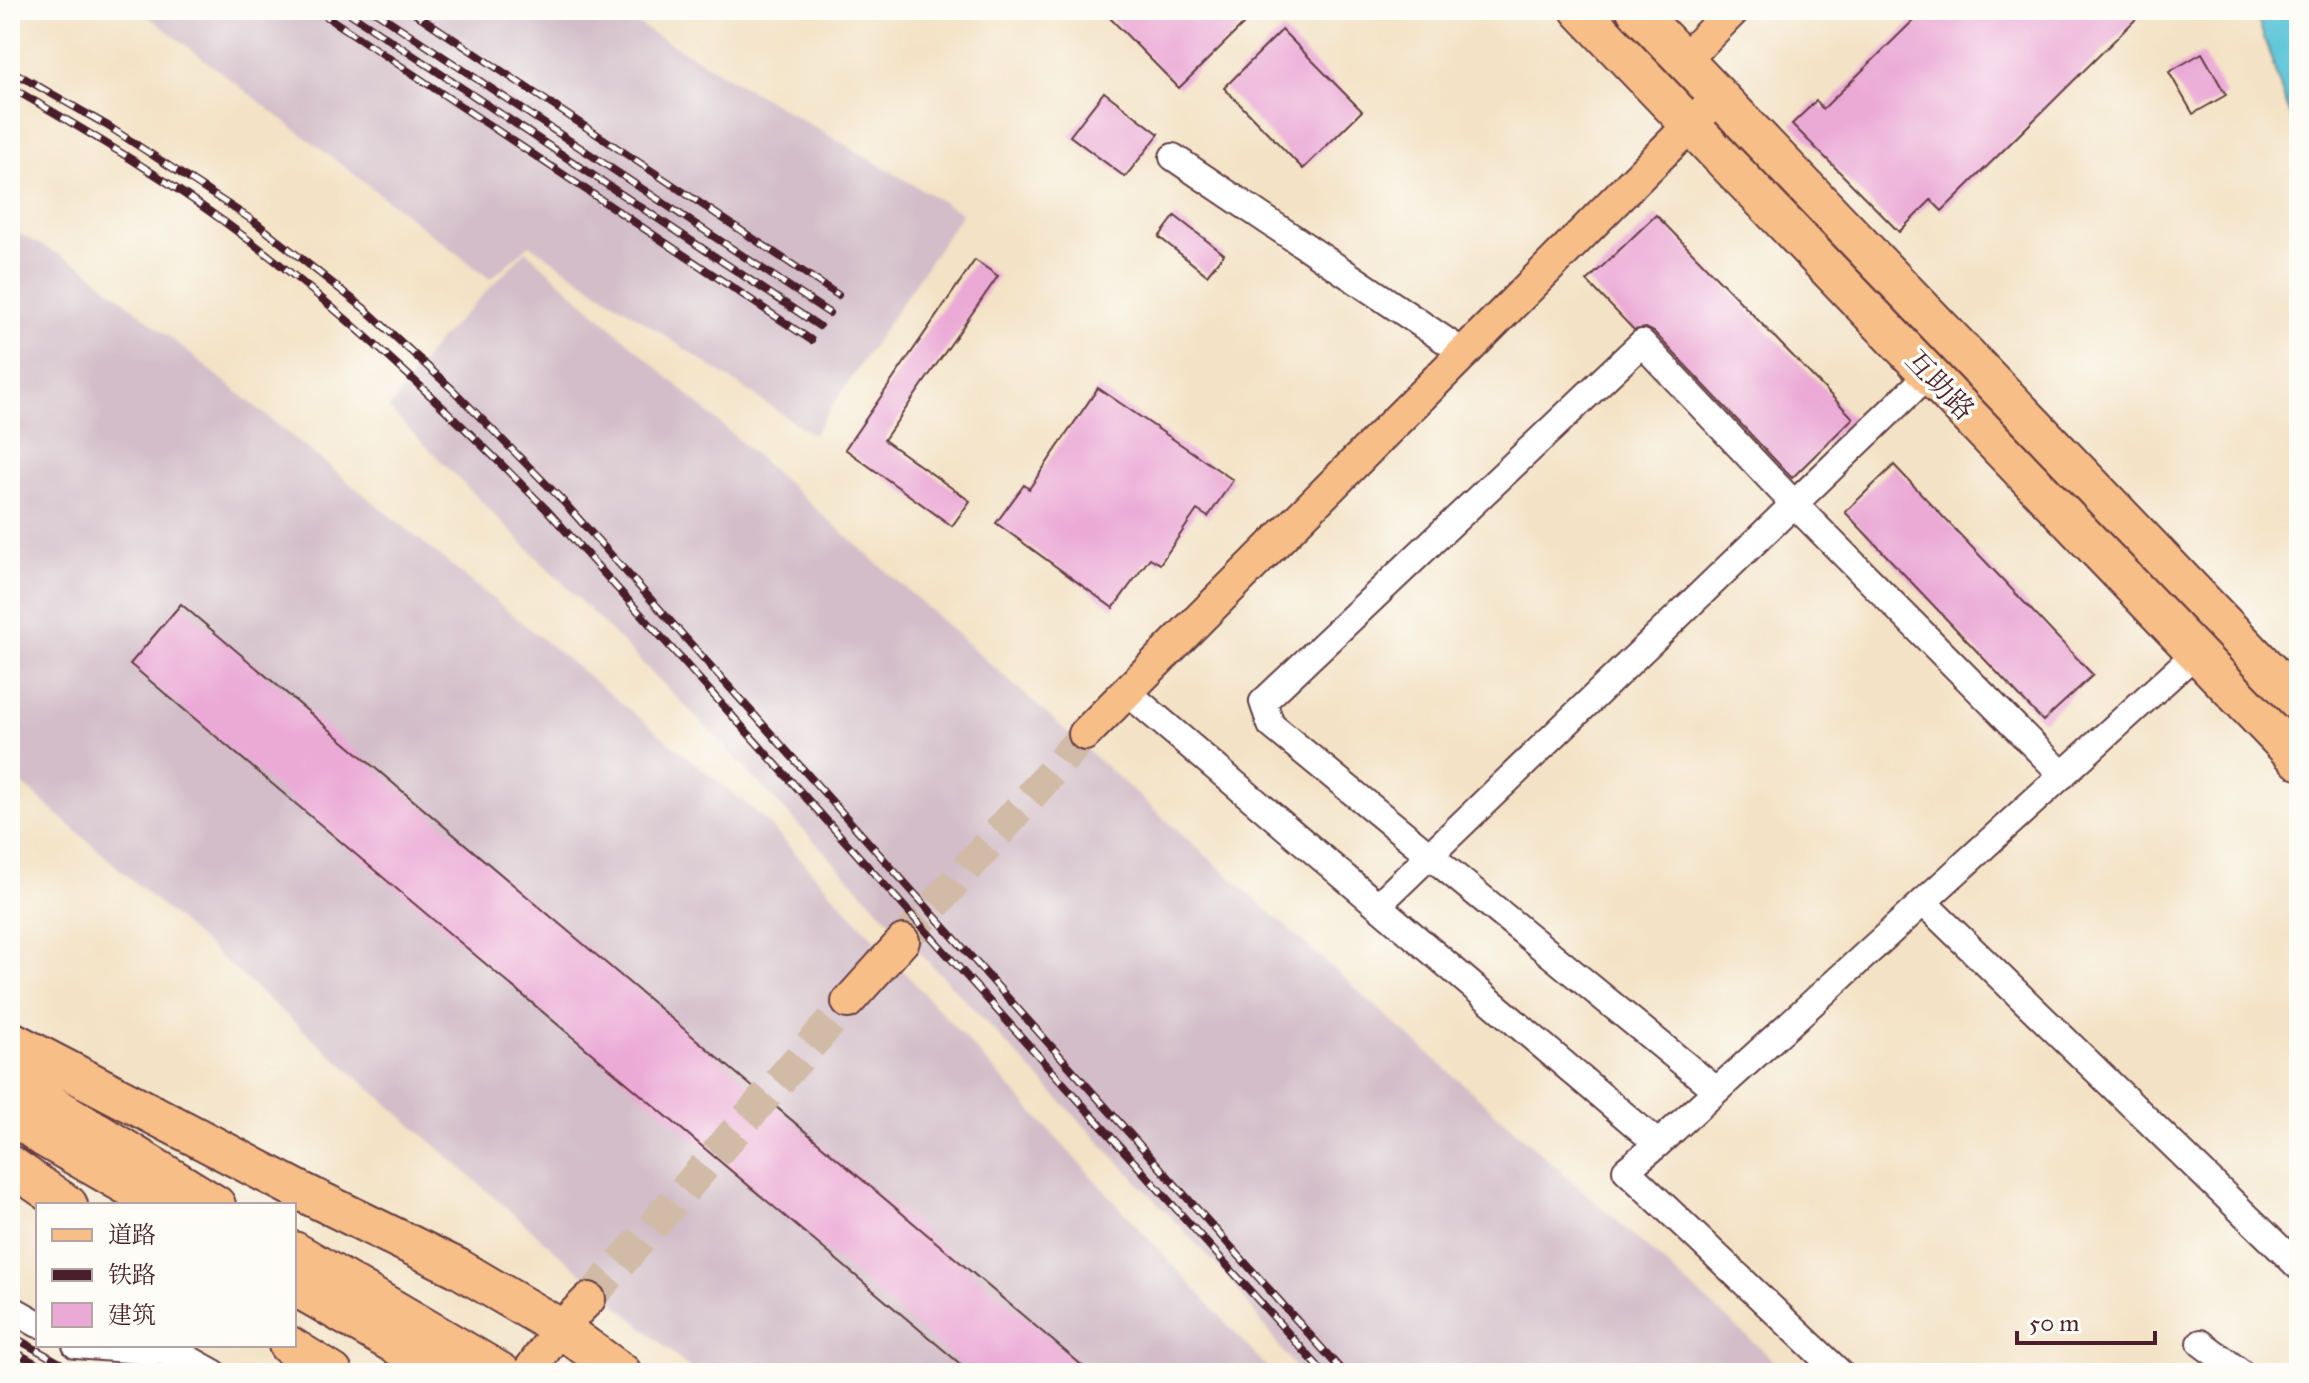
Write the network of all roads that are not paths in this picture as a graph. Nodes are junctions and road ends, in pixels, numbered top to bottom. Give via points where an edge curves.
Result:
1 (1580, 10) edge
2 (1733, 10) edge
3 (1638, 11) edge
4 (1683, 61) junction
5 (1717, 97) junction
6 (1690, 125) junction
7 (1173, 157) dead end
8 (1464, 353) junction
9 (1929, 374) junction
10 (1795, 505) junction
11 (2196, 653) junction
12 (1127, 692) junction
13 (2299, 702) edge
14 (1085, 734) tunnel mouth
15 (2299, 760) edge
16 (2063, 775) junction
17 (1429, 855) junction
18 (1923, 902) junction
19 (1378, 905) junction
20 (903, 941) tunnel mouth
21 (848, 1002) tunnel mouth
22 (10, 1040) edge
23 (10, 1079) edge
24 (1716, 1090) junction
25 (10, 1113) edge
26 (1658, 1144) junction
27 (10, 1165) edge
28 (65, 1203) edge
29 (158, 1203) edge
30 (213, 1203) edge
31 (296, 1252) edge
32 (2299, 1267) edge
33 (296, 1287) edge
34 (589, 1299) tunnel mouth
35 (10, 1308) edge
36 (36, 1323) edge
37 (560, 1328) junction
38 (2201, 1343) dead end
39 (102, 1347) edge
40 (291, 1347) edge
41 (456, 1362) edge
42 (214, 1373) edge
43 (333, 1373) edge
44 (502, 1373) edge
45 (528, 1373) edge
46 (622, 1373) edge
47 (1840, 1373) edge
48 (2241, 1373) edge

1 - 6 highway, 互助路
2 - 4 main road
3 - 4 highway, 互助路
4 - 5 highway, 互助路
5 - 6 main road
5 - 13 highway, 互助路
6 - 8 main road
6 - 9 highway, 互助路
7 - 8 street
8 - 12 main road
9 - 10 street
9 - 11 highway, 互助路
10 - 16 street
10 - 17 street
10 - 17 street via 1642,343 1263,702 1271,725
11 - 15 highway, 互助路
11 - 16 street
12 - 14 main road
12 - 19 street
16 - 18 street
17 - 19 street
17 - 24 street
18 - 24 street
18 - 32 street
19 - 26 street
20 - 21 main road
22 - 37 highway via 458,1268
23 - 30 highway
24 - 26 street
25 - 29 highway
26 - 47 street via 1626,1170
27 - 28 highway
31 - 41 highway
33 - 41 highway
34 - 37 main road
35 - 36 street
37 - 45 main road
37 - 46 highway
38 - 48 street
39 - 42 street via 178,1353
40 - 43 highway
41 - 44 highway

